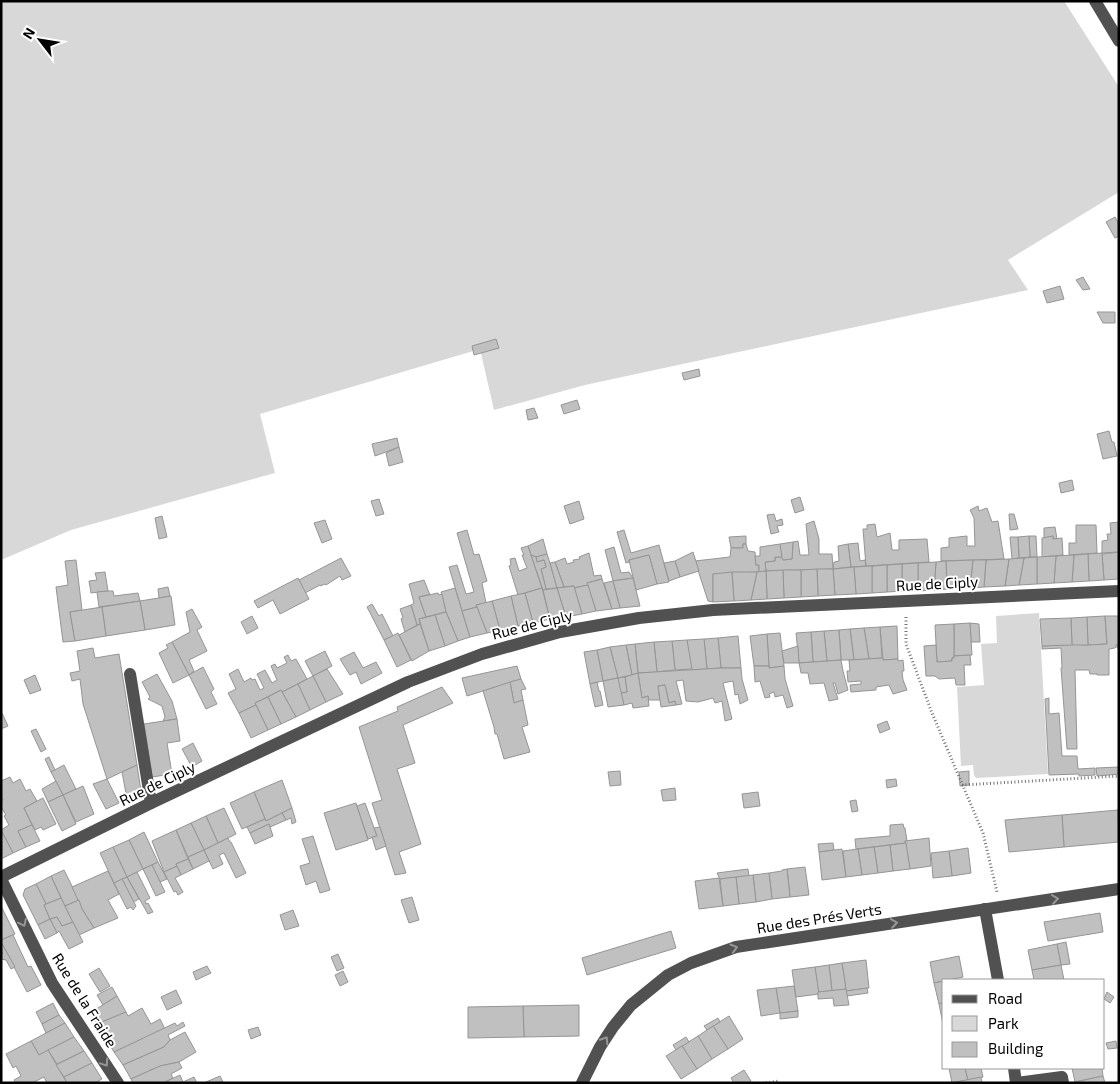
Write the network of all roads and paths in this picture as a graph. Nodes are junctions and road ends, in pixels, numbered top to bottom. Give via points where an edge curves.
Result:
1 (1095, 1) edge
2 (1119, 41) edge
3 (1119, 591) edge
4 (906, 600) junction
5 (130, 674) dead end
6 (1119, 776) edge
7 (962, 784) junction
8 (151, 803) junction
9 (1, 878) edge
10 (1119, 889) edge
11 (1001, 907) junction
12 (985, 909) junction
13 (998, 979) edge
14 (1014, 1069) edge
15 (779, 1081) dead end
16 (118, 1083) edge
17 (582, 1083) edge
18 (766, 1083) edge
19 (1064, 1083) edge

1 - 2 street
3 - 4 street, Rue de Ciply
4 - 7 path via 906,644
4 - 8 street, Rue de Ciply via 714,610 639,618 560,632 482,654 408,682
5 - 8 street
6 - 7 path
7 - 11 path via 983,833
8 - 9 street, Rue de Ciply
9 -> 16 street, Rue de la Fraide via 52,983
11 -> 10 street, Rue des Prés Verts
11 - 12 street, Rue des Prés Verts
12 - 13 street
17 -> 12 street, Rue des Prés Verts via 600,1047 630,1005 668,975 691,963 736,947
14 - 19 street via 1016,1083 1062,1077
15 - 18 path

